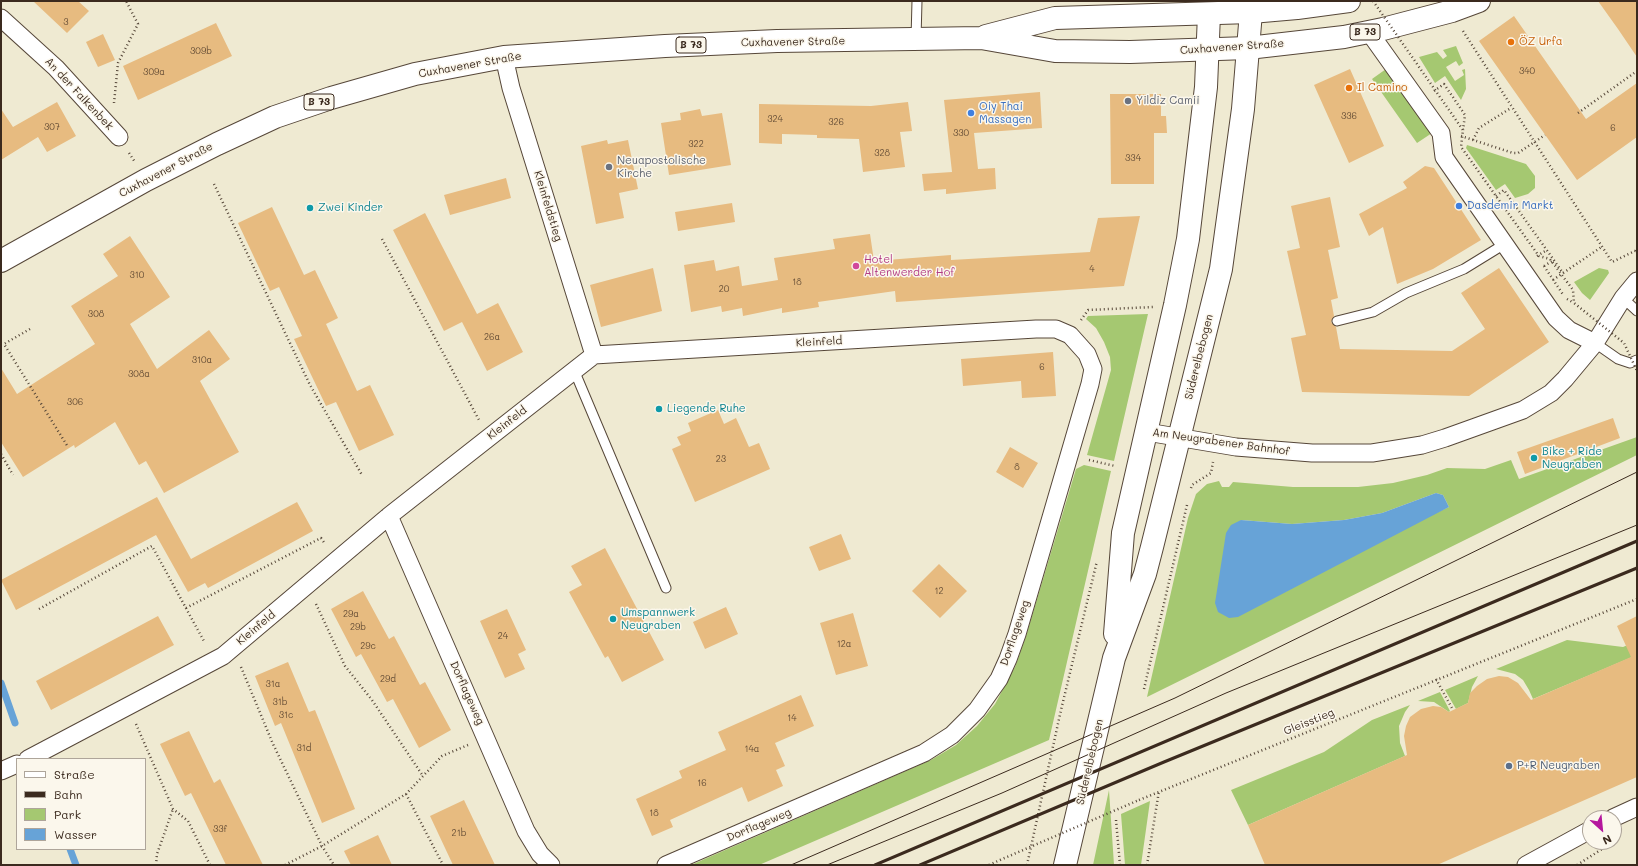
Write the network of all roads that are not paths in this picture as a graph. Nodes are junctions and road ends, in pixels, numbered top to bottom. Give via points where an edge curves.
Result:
1 (917, 1) edge
2 (1348, 1) edge
3 (1479, 1) edge
4 (1252, 12) junction
5 (1209, 14) junction
6 (1, 18) edge
7 (1369, 32) junction
8 (982, 38) junction
9 (916, 39) junction
10 (1248, 48) junction
11 (1207, 50) junction
12 (504, 57) junction
13 (119, 137) road end
14 (1504, 245) junction
15 (1, 261) edge
16 (1637, 281) edge
17 (1623, 298) junction
18 (1637, 310) edge
19 (1337, 321) dead end
20 (1070, 335) joint
21 (1595, 343) junction
22 (594, 355) junction
23 (1637, 360) edge
24 (574, 370) junction
25 (1147, 432) junction
26 (1179, 438) junction
27 (389, 516) junction
28 (666, 588) dead end
29 (1114, 658) junction
30 (30, 758) edge
31 (16, 764) edge
32 (1, 771) edge
33 (1637, 807) edge
34 (1622, 814) edge
35 (1582, 834) edge
36 (552, 865) edge
37 (666, 865) edge
38 (1065, 865) edge
39 (1526, 865) edge

1 - 9 lane
2 - 4 main road, Cuxhavener Straße / B 73
3 - 7 main road, Cuxhavener Straße / B 73 via 1452,11
4 - 5 main road, Cuxhavener Straße / B 73
4 - 10 main road, Süderelbebogen
5 - 8 main road, Cuxhavener Straße / B 73 via 1055,18
5 - 11 main road, Süderelbebogen
6 - 13 street, An der Falkenbek via 56,68
7 - 10 main road, Cuxhavener Straße / B 73
7 - 14 street via 1441,133 1444,157
8 - 9 main road, Cuxhavener Straße / B 73
8 - 11 main road, Cuxhavener Straße / B 73 via 1054,51
9 - 12 main road, Cuxhavener Straße / B 73 via 702,44
10 - 11 main road, Cuxhavener Straße / B 73
10 - 26 main road, Süderelbebogen via 1241,129 1221,269
11 - 25 main road, Süderelbebogen via 1204,102 1188,239
12 - 15 main road, Cuxhavener Straße / B 73 via 415,74 331,98 243,131 146,180
12 - 22 street, Kleinfeldstieg
14 - 19 lane via 1464,269 1406,293 1374,312
14 - 21 street via 1556,318 1569,330
16 - 17 street, Am Neugrabener Bahnhof
17 - 18 lane
17 - 21 street, Am Neugrabener Bahnhof
20 - 22 street, Kleinfeld via 1056,329 1036,328
20 - 37 street, Dorflageweg via 1087,354 1093,369 1090,384 1010,653 998,679 978,710 952,735 924,753
21 - 23 lane via 1618,359 1630,363
21 - 26 street, Am Neugrabener Bahnhof via 1565,379 1537,402 1473,429 1422,445 1380,452 1345,454 1264,450
22 - 24 street, Kleinfeld
24 - 27 street, Kleinfeld
24 - 28 lane
25 - 26 street, Am Neugrabener Bahnhof
25 - 29 main road, Süderelbebogen via 1123,533
26 - 29 main road, Süderelbebogen via 1144,574
27 - 30 street, Kleinfeld via 215,661
27 - 36 street, Dorflageweg via 532,842
29 - 38 main road, Süderelbebogen
31 - 32 street
33 - 34 street
35 - 39 street

